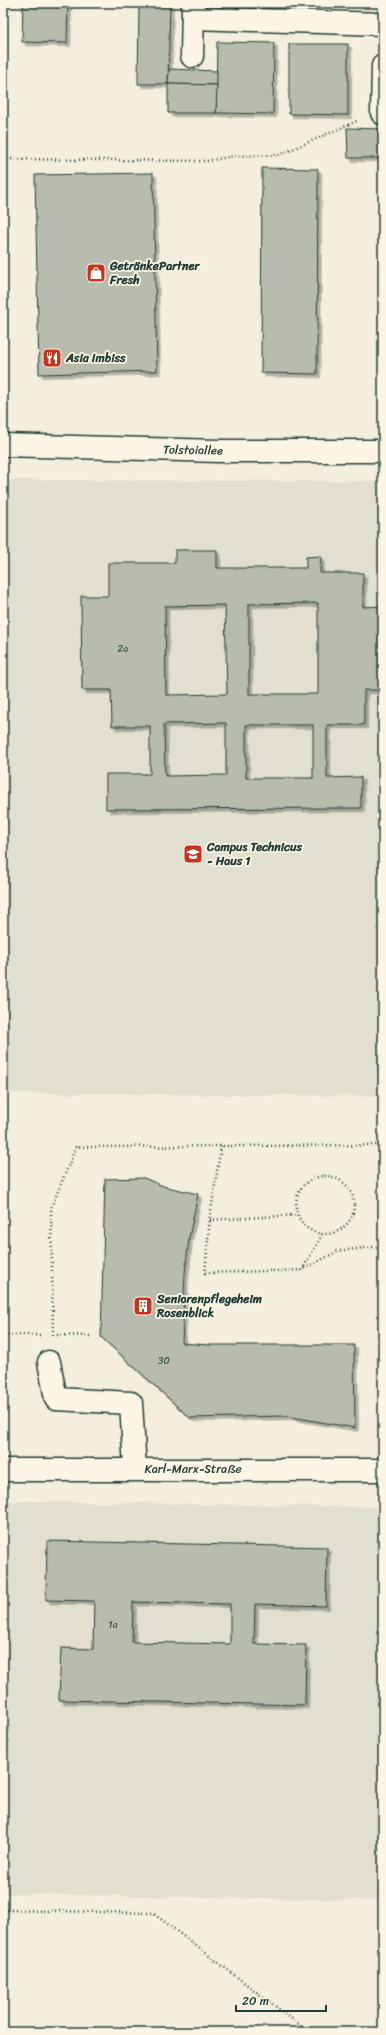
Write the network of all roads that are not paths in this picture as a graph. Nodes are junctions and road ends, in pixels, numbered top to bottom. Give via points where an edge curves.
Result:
1 (193, 11) edge
2 (383, 24) edge
3 (192, 56) dead end
4 (383, 66) edge
5 (382, 112) edge
6 (3, 445) edge
7 (383, 451) edge
8 (49, 1362) dead end
9 (135, 1469) junction
10 (3, 1470) edge
11 (383, 1470) edge

1 - 2 street
1 - 3 street
4 - 5 street
6 - 7 street, Tolstoiallee via 219,451
8 - 9 street via 56,1399 131,1403
9 - 10 street, Karl-Marx-Straße
9 - 11 street, Karl-Marx-Straße

